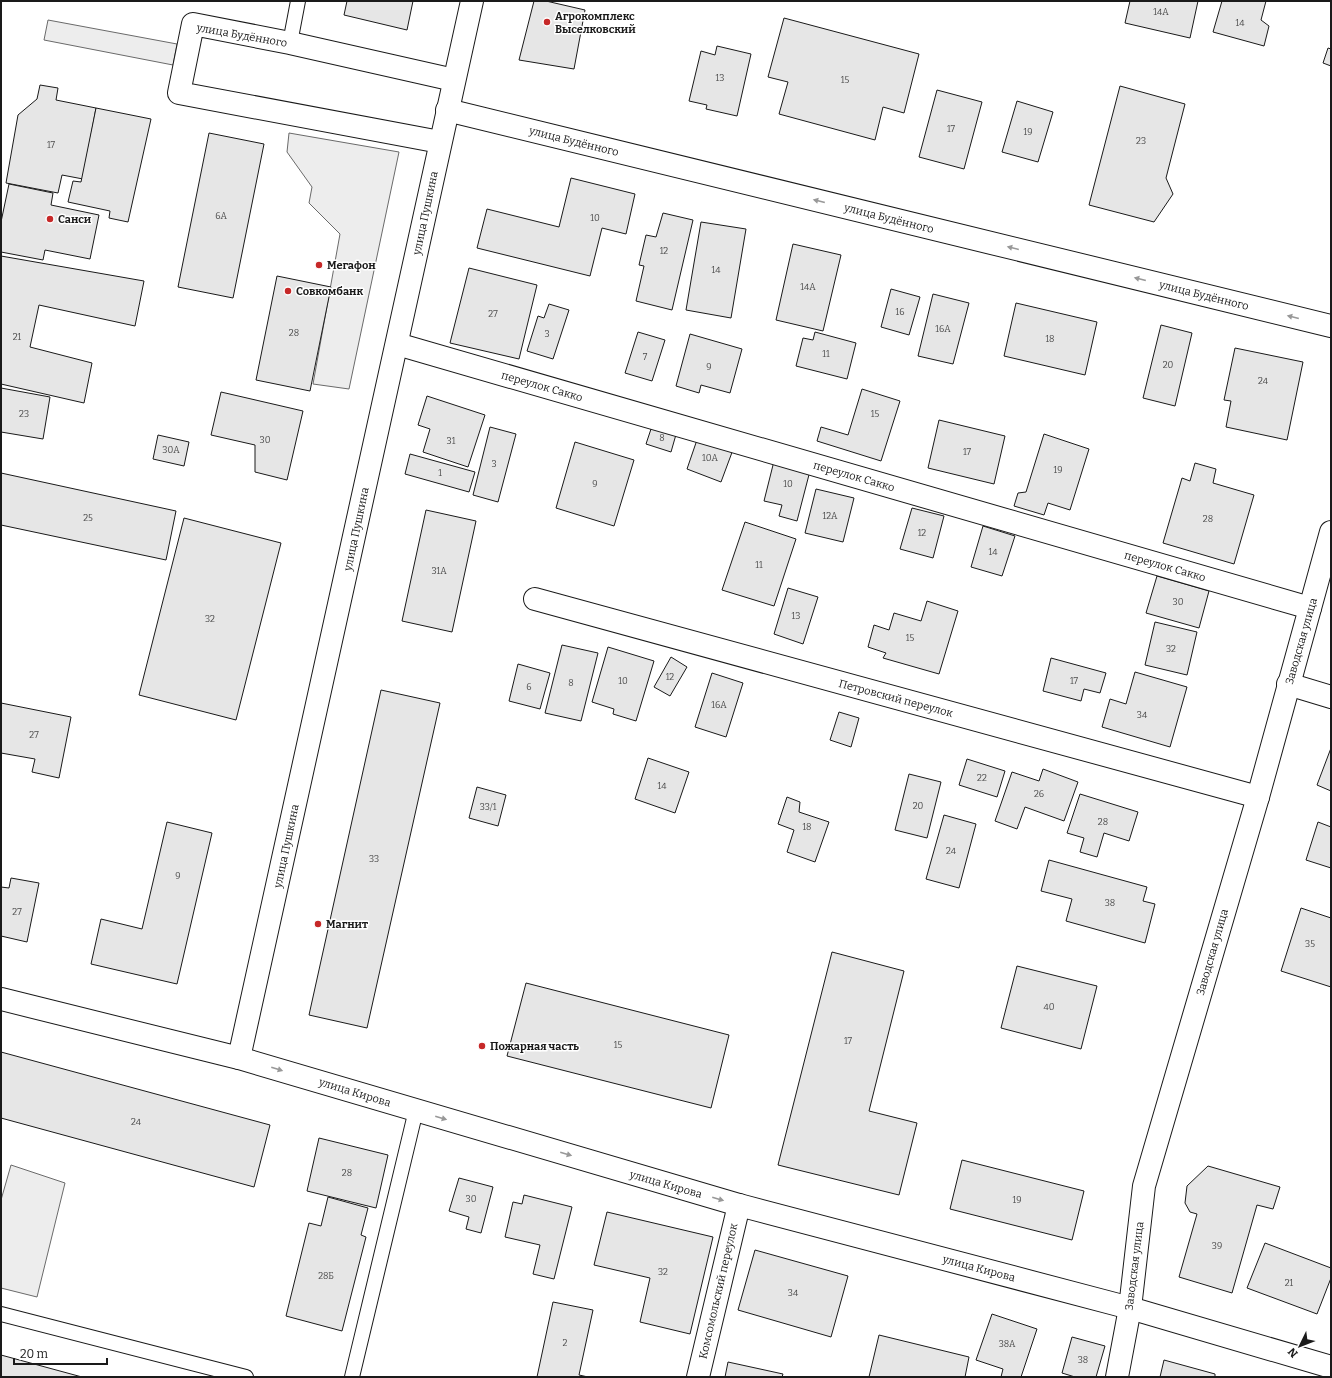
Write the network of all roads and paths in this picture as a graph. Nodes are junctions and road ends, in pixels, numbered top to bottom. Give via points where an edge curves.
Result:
1 (298, 1) edge
2 (472, 1) edge
3 (290, 44) junction
4 (454, 80) junction
5 (447, 110) junction
6 (440, 142) junction
7 (1331, 326) edge
8 (397, 344) junction
9 (1331, 532) edge
10 (535, 598) dead end
11 (1310, 608) junction
12 (1288, 684) junction
13 (1331, 697) edge
14 (1258, 797) junction
15 (1, 999) edge
16 (239, 1058) junction
17 (416, 1110) junction
18 (739, 1205) junction
19 (1130, 1308) junction
20 (1, 1314) edge
21 (1331, 1367) edge
22 (246, 1377) edge
23 (352, 1377) edge
24 (698, 1377) edge
25 (1116, 1377) edge

1 - 3 lane
2 - 4 street, улица Пушкина
3 - 4 street, улица Будённого
3 - 6 street, улица Будённого via 193,24 180,93
4 - 5 street, улица Пушкина
5 - 6 street, улица Пушкина
7 -> 5 street, улица Будённого
6 - 8 street, улица Пушкина
8 - 11 street, переулок Сакко
8 - 16 street, улица Пушкина
9 - 11 street, Заводская улица
10 - 14 street, Петровский переулок
11 - 12 street, Заводская улица
12 - 13 street
12 - 14 street, Заводская улица
14 - 19 street, Заводская улица via 1144,1186
15 - 16 street, улица Кирова
16 -> 17 street, улица Кирова
17 -> 18 street, улица Кирова
17 - 23 lane
18 - 19 street, улица Кирова
18 - 24 street, Комсомольский переулок
19 - 21 street, улица Кирова
19 - 25 street, Заводская улица
20 - 22 lane

